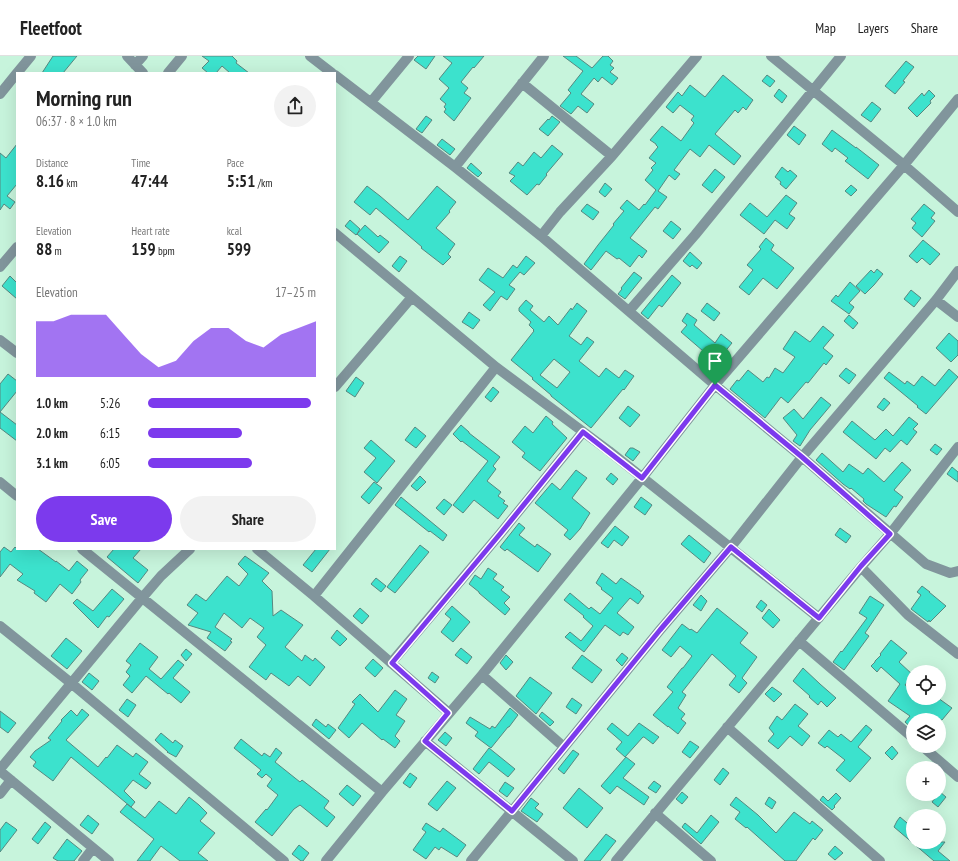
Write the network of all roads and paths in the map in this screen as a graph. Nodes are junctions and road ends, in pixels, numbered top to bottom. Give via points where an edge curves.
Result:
1 (31, 56) edge
2 (127, 56) edge
3 (143, 56) edge
4 (182, 56) edge
5 (310, 56) edge
6 (409, 56) edge
7 (544, 56) edge
8 (697, 56) edge
9 (771, 56) edge
10 (841, 56) edge
11 (135, 65) junction
12 (18, 72) edge
13 (142, 72) edge
14 (169, 72) edge
15 (331, 72) edge
16 (16, 74) edge
17 (336, 76) edge
18 (522, 83) junction
19 (813, 90) junction
20 (0, 94) edge
21 (958, 99) edge
22 (371, 102) junction
23 (612, 156) junction
24 (904, 165) junction
25 (454, 167) junction
26 (958, 212) edge
27 (336, 234) edge
28 (541, 236) junction
29 (16, 247) edge
30 (0, 267) edge
31 (958, 272) edge
32 (412, 297) junction
33 (936, 300) junction
34 (629, 311) junction
35 (958, 317) edge
36 (0, 340) edge
37 (16, 353) edge
38 (496, 367) junction
39 (715, 385) junction
40 (336, 386) edge
41 (583, 432) junction
42 (958, 448) edge
43 (802, 457) junction
44 (642, 478) junction
45 (0, 482) edge
46 (16, 495) edge
47 (890, 534) junction
48 (731, 547) junction
49 (83, 550) edge
50 (189, 550) edge
51 (258, 550) edge
52 (861, 566) junction
53 (958, 570) edge
54 (314, 596) junction
55 (142, 598) junction
56 (819, 618) junction
57 (0, 626) edge
58 (799, 641) junction
59 (958, 654) edge
60 (392, 663) junction
61 (482, 675) junction
62 (71, 683) junction
63 (448, 713) junction
64 (727, 727) junction
65 (906, 732) edge
66 (425, 741) junction
67 (564, 747) junction
68 (930, 753) edge
69 (0, 770) edge
70 (958, 776) edge
71 (11, 780) junction
72 (382, 792) junction
73 (0, 794) edge
74 (512, 811) junction
75 (655, 813) junction
76 (93, 848) junction
77 (83, 861) edge
78 (109, 861) edge
79 (284, 861) edge
80 (326, 861) edge
81 (470, 861) edge
82 (573, 861) edge
83 (616, 861) edge
84 (711, 861) edge
85 (880, 861) edge

1 - 12 street
2 - 11 street
3 - 11 street
4 - 14 street
5 - 15 street
6 - 22 street
7 - 18 street
8 - 23 street
9 - 19 street
10 - 19 street
11 - 13 street
16 - 20 street
17 - 22 street
18 - 23 street
18 - 25 street
19 - 24 street
19 - 34 street via 695,235
21 - 24 street
22 - 25 street
23 - 28 street
24 - 26 street
24 - 39 street
25 - 28 street
27 - 32 street
28 - 34 street
29 - 30 street
31 - 33 street
32 - 38 street
32 - 40 street
33 - 35 street
33 - 43 street
34 - 39 street
36 - 37 street
38 - 41 street
38 - 54 street
39 - 43 street
39 - 44 street
41 - 44 street
41 - 60 street
42 - 47 street
43 - 47 street
43 - 48 street
44 - 48 street
44 - 61 street
45 - 46 street
47 - 52 street
47 - 53 street via 926,564 950,573
48 - 56 street
48 - 67 street
49 - 55 street
50 - 55 street
51 - 54 street
52 - 56 street
52 - 59 street via 908,615
54 - 60 street
55 - 62 street
55 - 72 street
56 - 58 street
57 - 62 street
58 - 64 street
58 - 65 street
60 - 63 street
61 - 63 street
61 - 67 street
62 - 69 street
62 - 79 street
63 - 66 street
64 - 75 street
64 - 85 street
66 - 72 street
66 - 74 street
67 - 74 street
68 - 70 street
69 - 71 street
71 - 73 street
71 - 76 street
72 - 80 street
74 - 81 street
74 - 82 street
75 - 83 street
75 - 84 street
76 - 77 street
76 - 78 street

